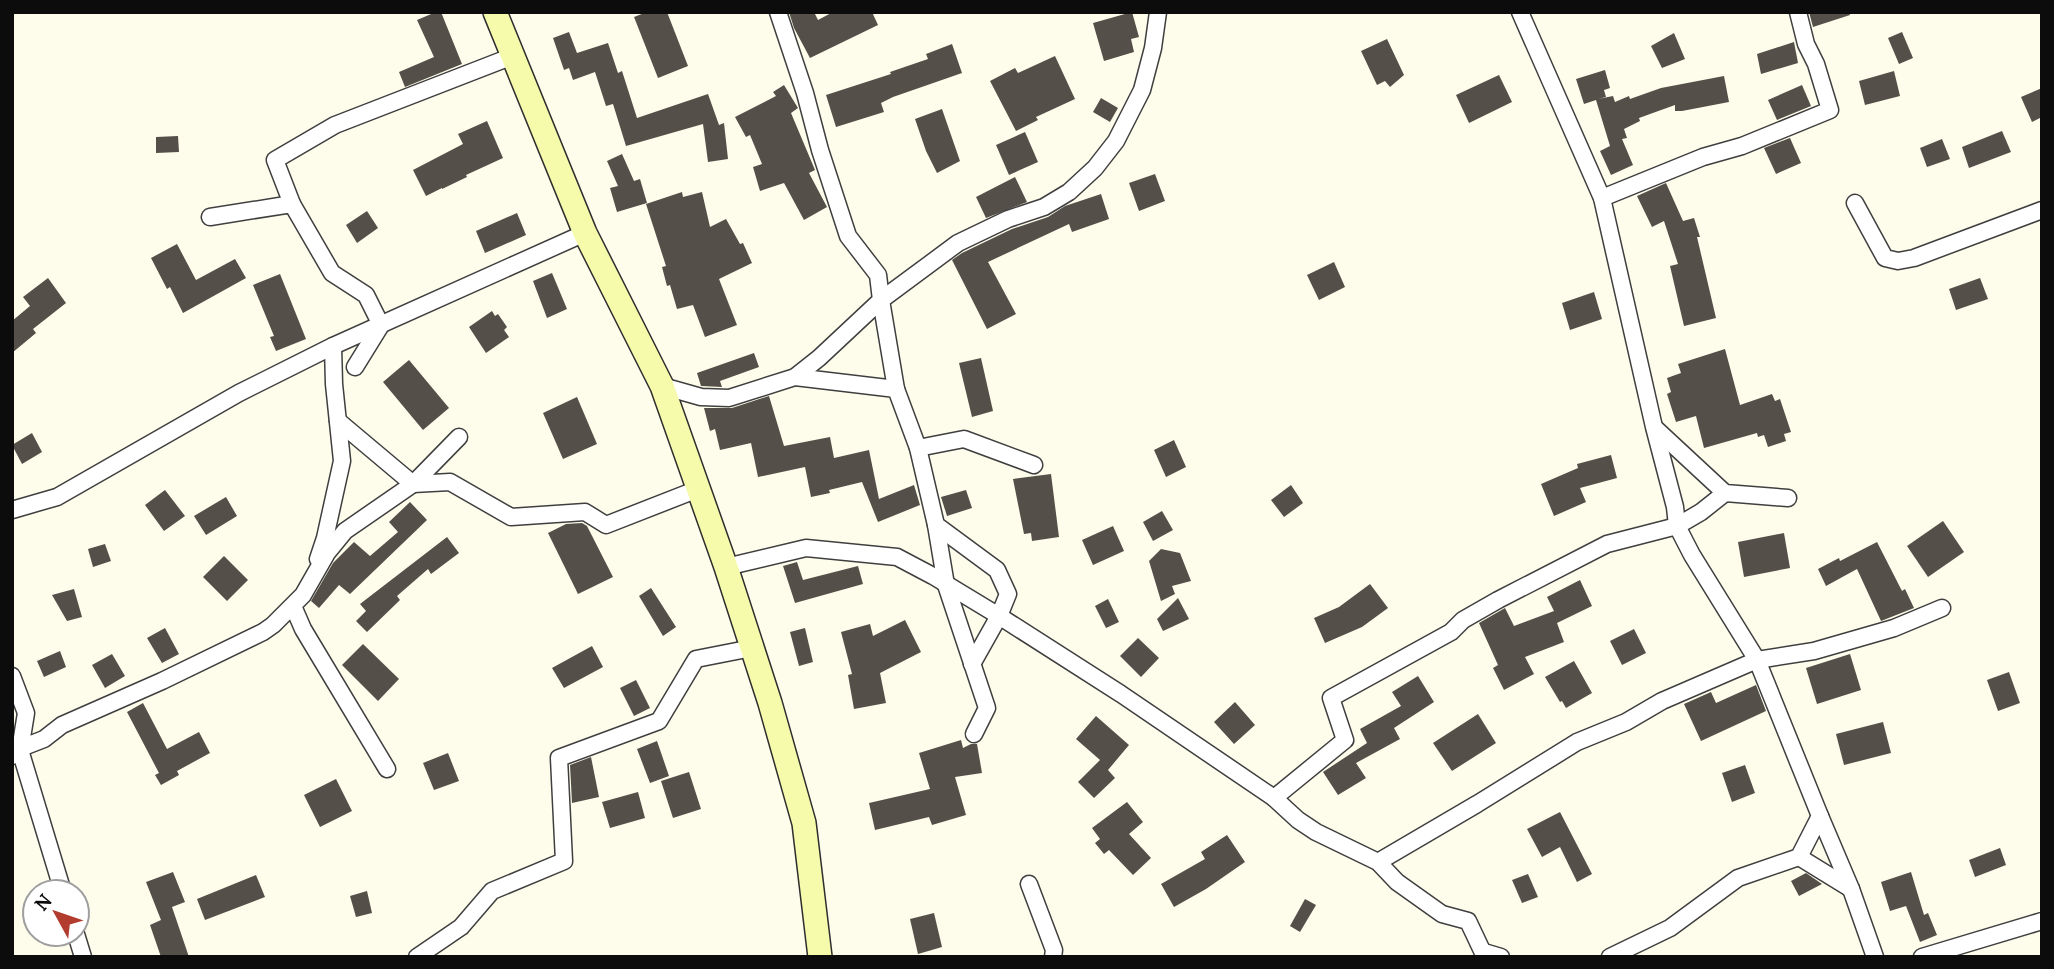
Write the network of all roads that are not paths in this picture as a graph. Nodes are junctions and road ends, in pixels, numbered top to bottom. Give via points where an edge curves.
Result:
1 (495, 12) edge
2 (778, 12) edge
3 (1158, 12) edge
4 (1520, 12) edge
5 (1798, 12) edge
6 (513, 56) junction
7 (1602, 198) junction
8 (1855, 203) dead end
9 (292, 204) junction
10 (2042, 210) edge
11 (210, 217) dead end
12 (586, 233) junction
13 (881, 300) junction
14 (381, 325) junction
15 (333, 345) junction
16 (355, 367) dead end
17 (794, 377) junction
18 (662, 386) junction
19 (896, 389) junction
20 (338, 421) junction
21 (1654, 427) junction
22 (459, 437) dead end
23 (918, 448) junction
24 (1034, 465) dead end
25 (413, 484) junction
26 (698, 489) junction
27 (1725, 493) junction
28 (1788, 498) dead end
29 (12, 510) edge
30 (936, 525) junction
31 (1677, 526) junction
32 (726, 567) junction
33 (313, 575) junction
34 (946, 584) junction
35 (293, 606) junction
36 (1942, 608) dead end
37 (999, 616) junction
38 (752, 648) junction
39 (1757, 660) junction
40 (972, 664) junction
41 (12, 676) edge
42 (974, 734) dead end
43 (16, 753) edge
44 (387, 769) dead end
45 (1274, 798) junction
46 (1820, 817) junction
47 (1800, 857) junction
48 (1378, 862) junction
49 (58, 878) edge
50 (1029, 884) dead end
51 (1851, 889) junction
52 (2042, 921) edge
53 (1485, 954) edge
54 (417, 957) edge
55 (820, 957) edge
56 (1053, 957) edge
57 (1501, 957) edge
58 (1610, 957) edge
59 (1875, 957) edge
60 (1922, 957) edge

1 - 6 main road
2 - 13 street via 848,236 878,275
3 - 13 street via 1142,90 1116,141 1095,168 1044,208 958,243
4 - 7 street
5 - 7 street via 1830,110
6 - 9 street via 335,125 275,160
6 - 12 main road
7 - 21 street
8 - 10 street via 1885,257 1898,261
9 - 11 street
9 - 14 street via 332,273 366,295
12 - 14 street
12 - 18 main road
13 - 17 street
13 - 19 street
14 - 15 street
14 - 16 street
15 - 20 street
15 - 29 street via 57,497
17 - 18 street via 729,398 701,397
17 - 19 street
18 - 26 main road
19 - 23 street
20 - 25 street
20 - 33 street via 342,461
21 - 27 street
21 - 31 street
22 - 25 street
23 - 24 street via 964,439
23 - 30 street
25 - 26 street via 450,482 511,517 585,512 606,525
25 - 33 street via 345,531
26 - 32 main road
27 - 28 street
27 - 31 street
30 - 34 street
30 - 37 street via 997,570 1008,594
31 - 39 street
31 - 45 street via 1606,544 1498,600 1451,632 1331,698 1345,740
32 - 34 street via 806,548 897,557
32 - 38 main road
33 - 35 street
34 - 37 street
34 - 40 street
35 - 43 street via 263,632 62,725
35 - 44 street
36 - 39 street via 1814,652
37 - 40 street
37 - 45 street
38 - 54 street via 696,659 659,721 559,758 564,861 492,891 461,927
38 - 55 main road via 804,823
39 - 46 street
39 - 48 street via 1577,742
40 - 42 street via 987,708
41 - 43 street via 26,713
43 - 49 street
45 - 48 street via 1316,832
46 - 47 street
46 - 51 street
47 - 51 street
47 - 58 street via 1738,878 1670,928
48 - 53 street via 1442,914 1468,921
50 - 56 street
51 - 59 street
52 - 60 street
53 - 57 street

